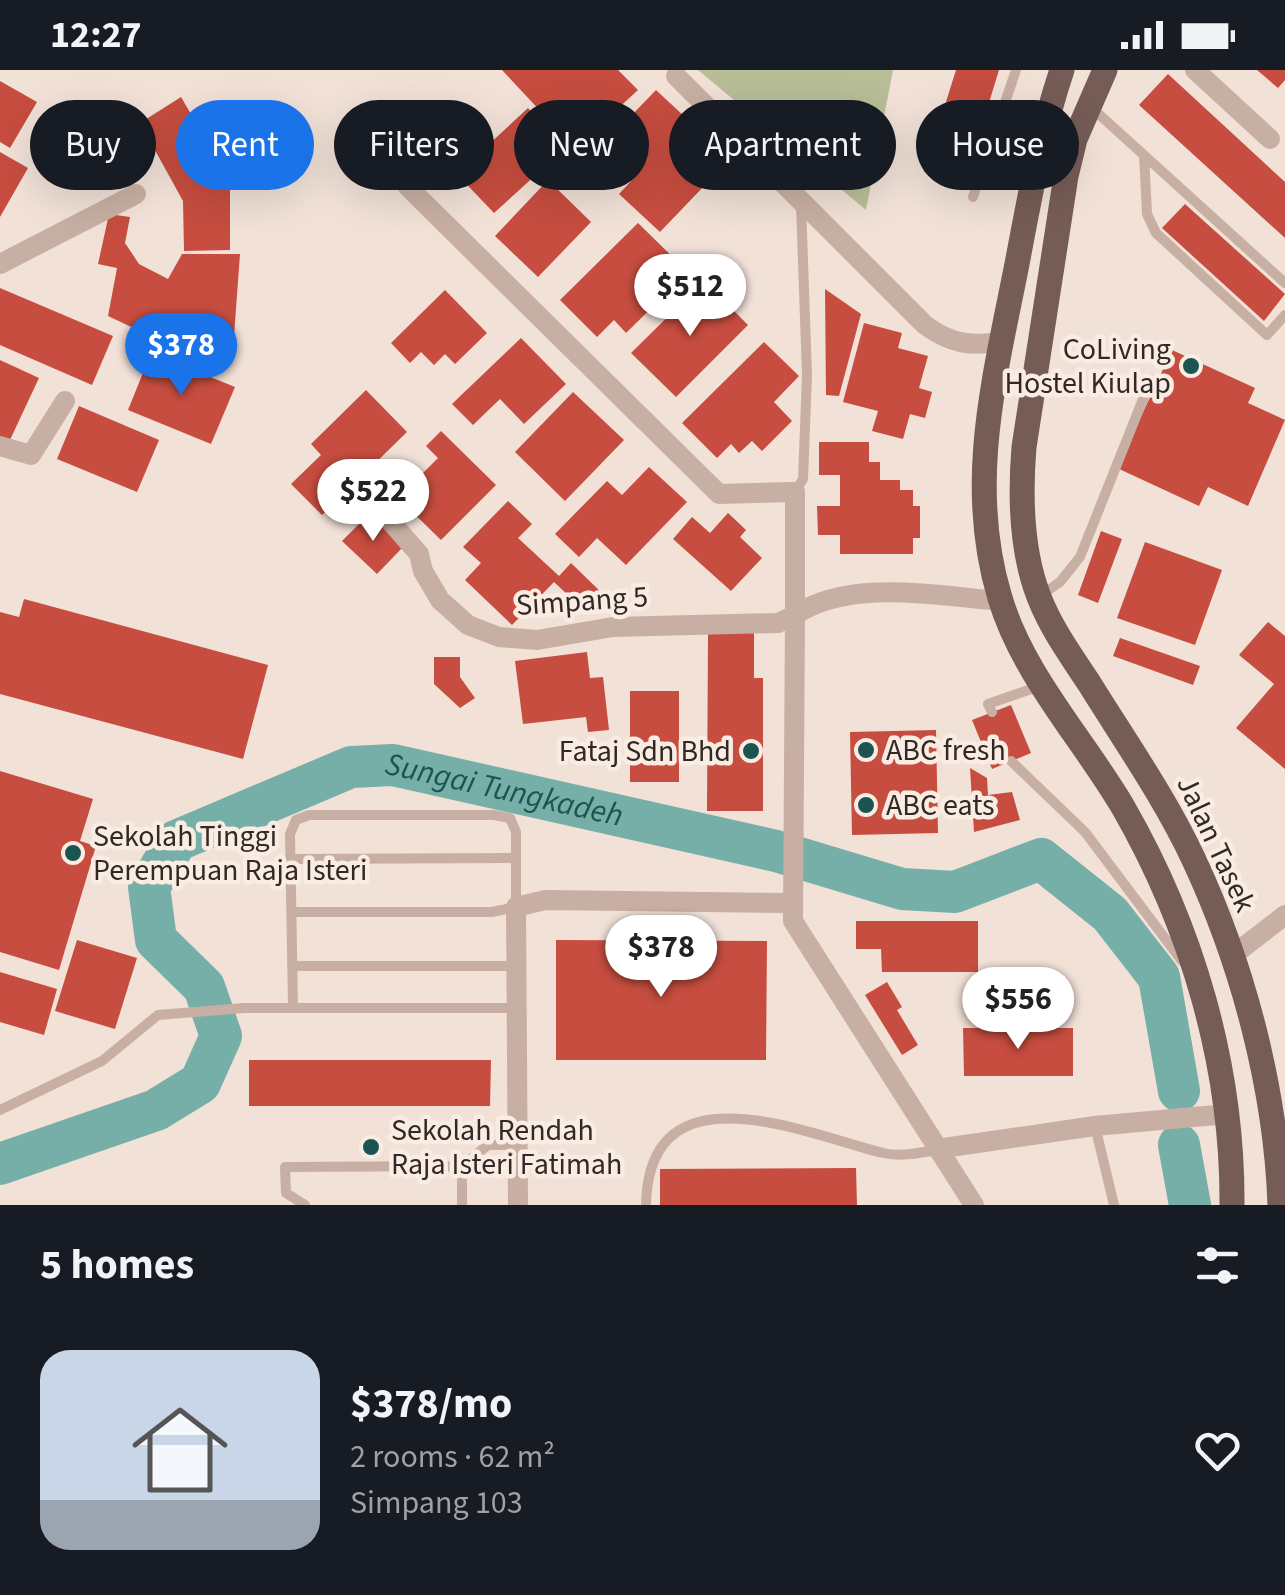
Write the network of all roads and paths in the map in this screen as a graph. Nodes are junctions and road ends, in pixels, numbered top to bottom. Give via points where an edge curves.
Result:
1 (1016, 70) edge
2 (1062, 70) edge
3 (1105, 70) edge
4 (1195, 70) edge
5 (676, 76) dead end
6 (1087, 104) junction
7 (1270, 139) dead end
8 (1144, 155) junction
9 (411, 190) edge
10 (136, 194) dead end
11 (973, 197) dead end
12 (801, 204) junction
13 (0, 264) edge
14 (1285, 283) edge
15 (1285, 315) edge
16 (1002, 340) junction
17 (1151, 378) dead end
18 (65, 400) dead end
19 (0, 446) edge
20 (795, 492) junction
21 (376, 506) dead end
22 (1039, 596) junction
23 (1000, 601) junction
24 (795, 615) junction
25 (1043, 685) junction
26 (992, 712) dead end
27 (1011, 761) dead end
28 (516, 858) junction
29 (290, 859) junction
30 (791, 903) junction
31 (516, 907) junction
32 (292, 912) junction
33 (1285, 915) edge
34 (1232, 956) junction
35 (292, 966) junction
36 (516, 966) junction
37 (1201, 986) junction
38 (293, 1008) junction
39 (516, 1008) junction
40 (0, 1110) edge
41 (1227, 1114) junction
42 (1095, 1126) junction
43 (1280, 1144) edge
44 (517, 1145) junction
45 (938, 1149) junction
46 (462, 1166) junction
47 (1114, 1204) edge
48 (305, 1205) edge
49 (462, 1205) edge
50 (518, 1205) edge
51 (646, 1205) edge
52 (974, 1205) edge
53 (1099, 1205) edge
54 (1232, 1205) edge
55 (1280, 1205) edge

1 - 11 lane
2 - 16 main road via 1044,121
3 - 6 main road, Jalan Tasek
4 - 7 street
5 - 12 street
6 - 8 lane
6 - 22 main road, Jalan Tasek via 1066,176 1021,489
8 - 14 lane
8 - 15 lane via 1147,214 1156,232 1267,335
9 - 20 street via 719,494
10 - 13 street
12 - 16 street via 945,339 976,346
12 - 20 lane via 807,375 803,479
16 - 23 main road via 981,500
17 - 22 lane via 1080,557
18 - 19 street via 31,454
20 - 24 street
21 - 24 street, Simpang 5 via 419,554 440,600 468,625 498,637 537,640 613,627 778,622
22 - 34 main road, Jalan Tasek via 1194,860
23 - 24 street, Simpang 5 via 852,595 813,603
23 - 25 main road
24 - 30 street
25 - 26 lane via 988,704
25 - 37 main road via 1123,807 1166,891
27 - 37 lane via 1085,832
28 - 29 lane
28 - 29 lane via 510,818 346,815 296,820
28 - 31 lane
29 - 32 lane
30 - 31 street via 545,900
30 - 45 street via 802,938
31 - 32 lane
31 - 36 street
32 - 35 lane
33 - 34 street
34 - 43 main road, Jalan Tasek
35 - 36 lane
35 - 38 lane
36 - 39 street
37 - 41 main road
38 - 39 lane
38 - 40 lane via 158,1015 102,1061
39 - 44 street
41 - 42 street
41 - 54 main road
42 - 45 street
42 - 47 lane
43 - 55 main road, Jalan Tasek
44 - 46 lane via 488,1146
44 - 50 street
45 - 51 lane via 886,1154 772,1120 706,1121 661,1147 646,1180
45 - 52 street
46 - 48 lane via 285,1167 286,1193
46 - 49 lane
47 - 53 lane

